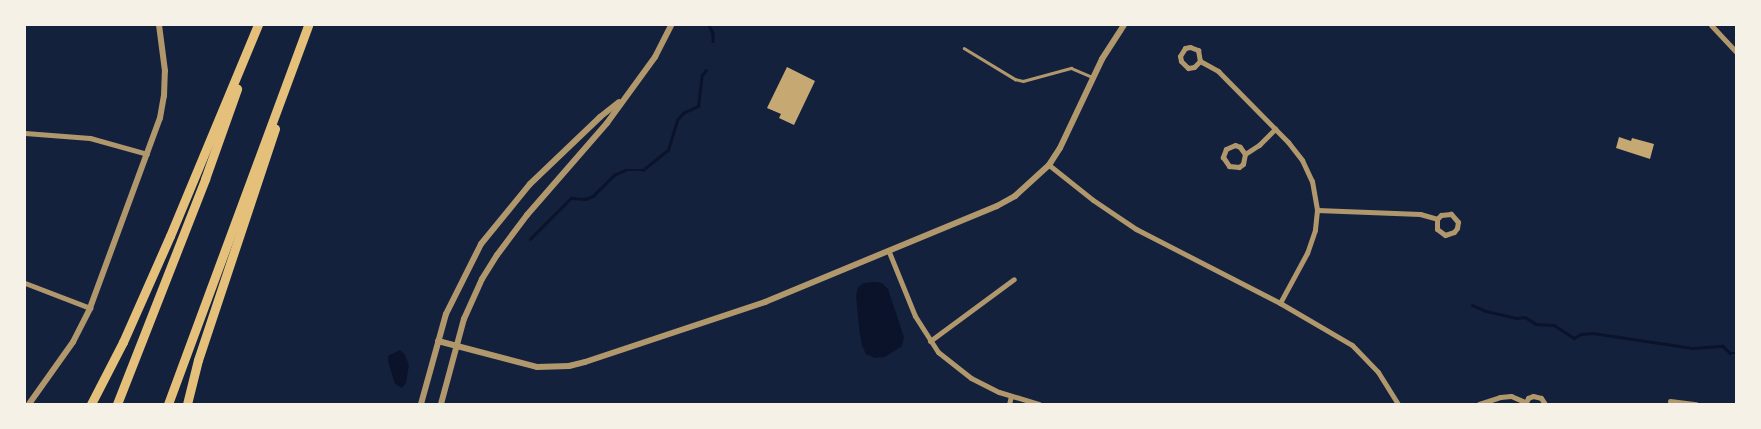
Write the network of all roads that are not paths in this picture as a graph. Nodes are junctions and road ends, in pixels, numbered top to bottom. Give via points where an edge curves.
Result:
1 (159, 25) edge
2 (259, 25) edge
3 (308, 25) edge
4 (671, 25) edge
5 (1124, 25) edge
6 (1711, 25) edge
7 (303, 40) junction
8 (964, 48) dead end
9 (1736, 52) edge
10 (1200, 60) junction
11 (1093, 78) junction
12 (624, 98) junction
13 (1275, 129) junction
14 (25, 133) edge
15 (147, 154) junction
16 (1245, 154) junction
17 (1049, 165) junction
18 (1317, 210) junction
19 (1437, 220) junction
20 (889, 252) junction
21 (1014, 279) dead end
22 (25, 283) edge
23 (1280, 303) junction
24 (90, 308) junction
25 (438, 341) junction
26 (930, 341) junction
27 (456, 348) junction
28 (1011, 396) junction
29 (1670, 401) dead end
30 (1525, 403) edge
31 (29, 404) edge
32 (91, 404) edge
33 (117, 404) edge
34 (168, 404) edge
35 (187, 404) edge
36 (421, 404) edge
37 (441, 404) edge
38 (1009, 404) edge
39 (1038, 404) edge
40 (1398, 404) edge
41 (1479, 404) edge
42 (1545, 404) edge
43 (1696, 404) edge

1 - 15 street via 165,55 164,96
2 - 32 highway via 170,236 123,342
2 - 33 highway via 205,179
3 - 7 highway
4 - 12 street via 656,57
5 - 11 street
6 - 9 street
7 - 34 highway
7 - 35 highway via 198,360
8 - 11 lane via 1023,81 1071,68
10 - 10 street via 1201,55 1194,47 1182,51 1184,66 1194,67
10 - 13 street via 1218,71
11 - 17 street via 1071,128
12 - 25 street via 530,184 494,225 454,295
12 - 27 street via 607,123 527,215 497,255 472,301
13 - 16 street
13 - 18 street via 1308,171
14 - 15 street via 90,138
15 - 24 street
16 - 16 street via 1243,164 1234,168 1225,163 1226,149 1240,147
17 - 20 street via 1020,192 997,206
17 - 23 street via 1136,229
18 - 19 street via 1420,214
18 - 23 street via 1312,240
19 - 19 street via 1437,229 1445,235 1457,228 1458,222 1451,214 1441,215
20 - 26 street via 915,316
20 - 27 street via 765,302 569,366 537,367
21 - 26 street
22 - 24 street
23 - 40 street via 1352,345 1378,372
24 - 31 street via 69,349
25 - 27 street
25 - 36 street
26 - 28 street via 948,361 971,378
27 - 37 street
28 - 38 street
28 - 39 street
29 - 43 street
30 - 41 street via 1511,396
30 - 42 street via 1528,398 1538,396

